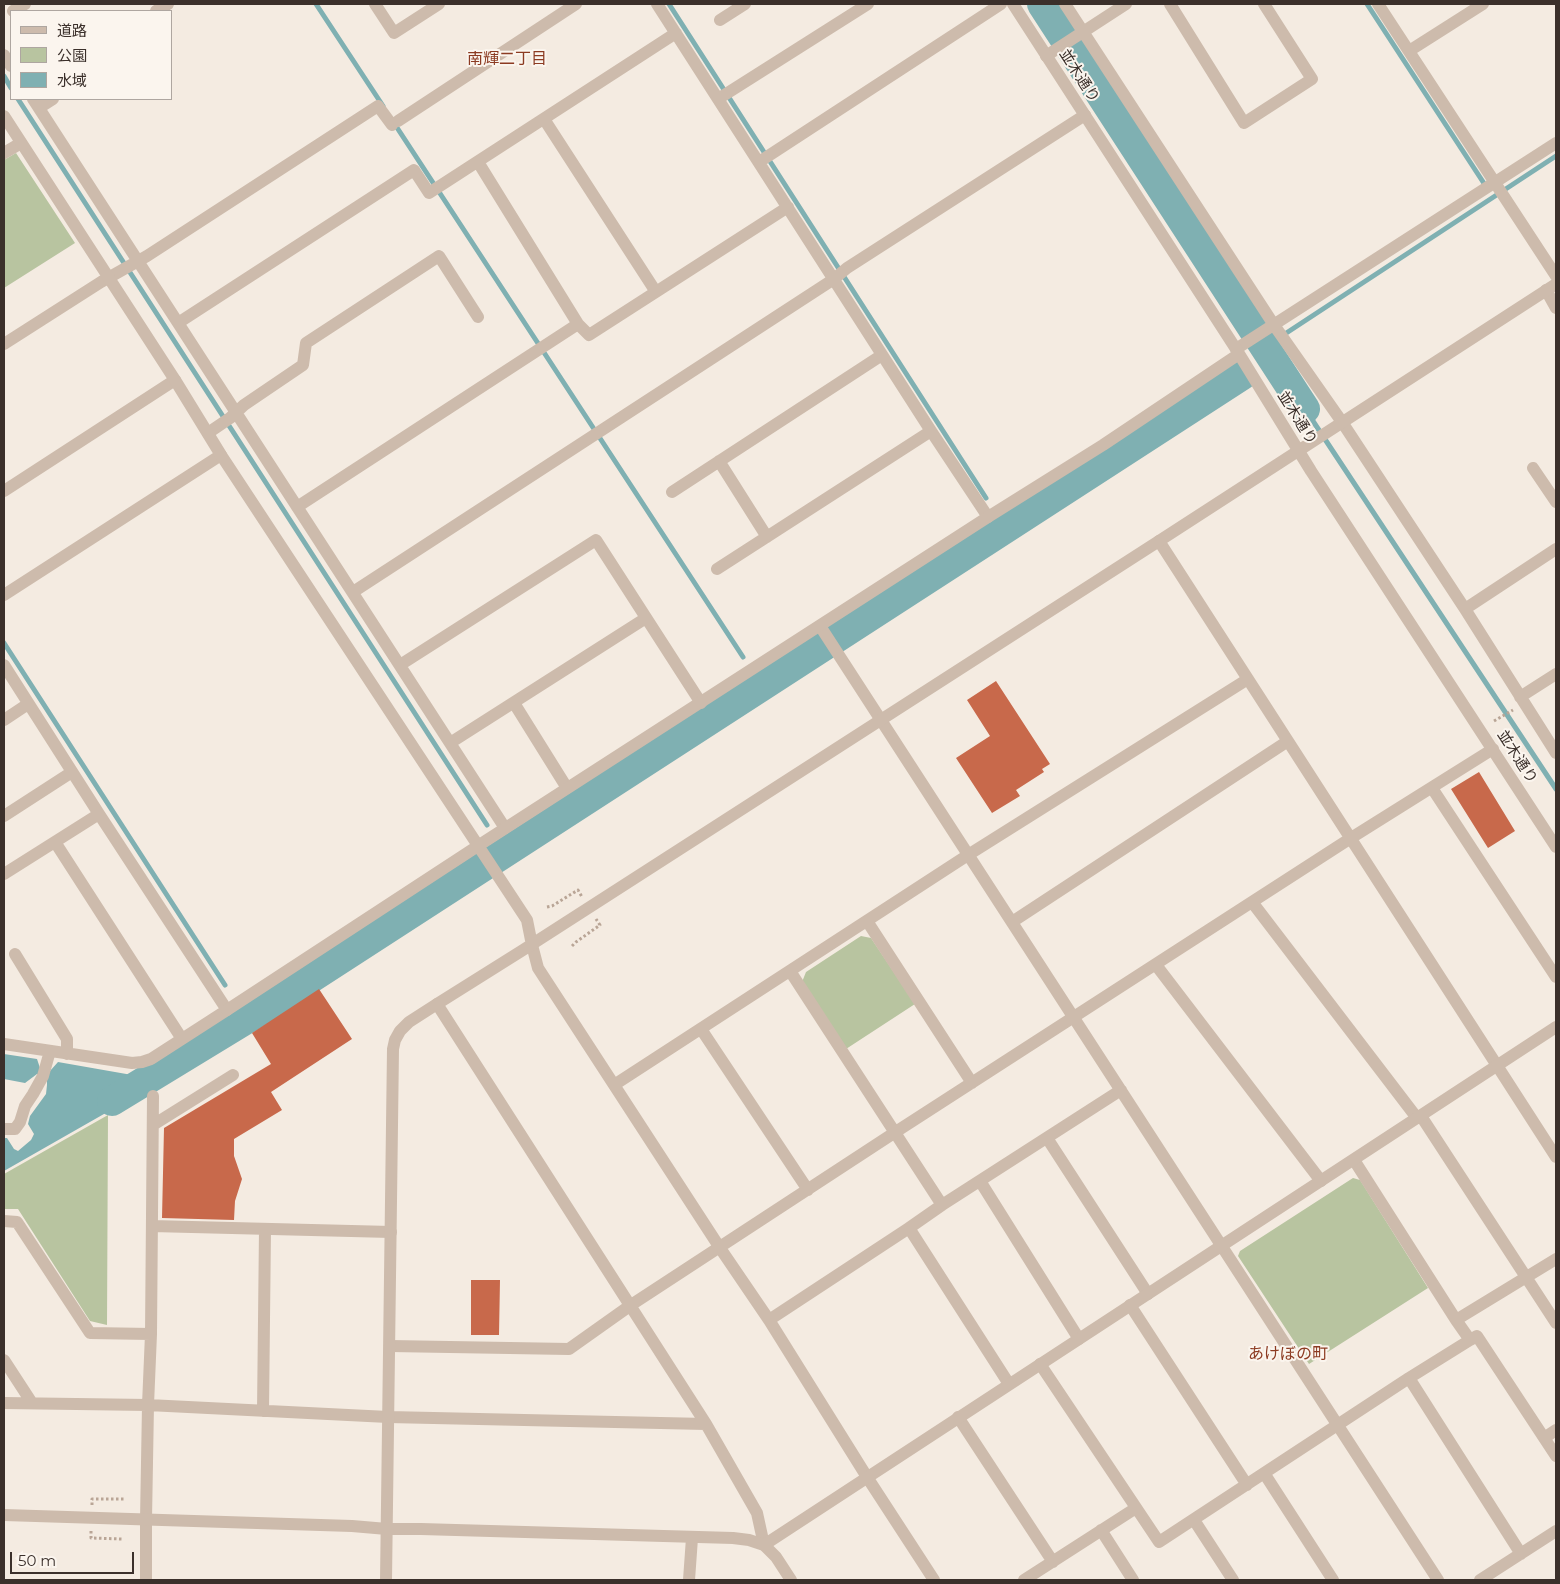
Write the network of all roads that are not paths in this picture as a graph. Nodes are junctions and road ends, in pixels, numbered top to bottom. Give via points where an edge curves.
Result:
1 (375, 4) edge
2 (438, 4) edge
3 (576, 4) edge
4 (657, 4) edge
5 (745, 4) edge
6 (868, 4) edge
7 (1001, 4) edge
8 (1013, 4) edge
9 (1065, 4) edge
10 (1126, 4) edge
11 (1170, 4) edge
12 (1264, 4) edge
13 (1378, 4) edge
14 (1483, 4) edge
15 (720, 20) dead end
16 (676, 33) junction
17 (1080, 33) junction
18 (1409, 51) junction
19 (1052, 52) junction
20 (724, 96) junction
21 (50, 100) edge
22 (36, 103) edge
23 (1085, 115) junction
24 (4, 116) edge
25 (544, 119) junction
26 (21, 143) junction
27 (1556, 143) edge
28 (4, 153) edge
29 (765, 158) junction
30 (478, 162) junction
31 (1494, 188) junction
32 (788, 207) junction
33 (130, 266) junction
34 (840, 274) junction
35 (1556, 276) edge
36 (109, 278) junction
37 (1551, 287) edge
38 (656, 292) junction
39 (1556, 308) edge
40 (478, 317) dead end
41 (178, 323) junction
42 (578, 324) junction
43 (1277, 331) junction
44 (4, 344) edge
45 (1241, 349) junction
46 (882, 356) junction
47 (175, 380) junction
48 (229, 418) junction
49 (1337, 425) junction
50 (931, 431) junction
51 (208, 433) junction
52 (1298, 451) junction
53 (221, 455) junction
54 (719, 461) junction
55 (1533, 468) dead end
56 (4, 491) edge
57 (672, 492) dead end
58 (1556, 502) edge
59 (297, 507) junction
60 (988, 517) junction
61 (767, 536) junction
62 (1159, 541) junction
63 (1556, 549) edge
64 (717, 569) dead end
65 (353, 592) junction
66 (4, 595) edge
67 (1464, 609) junction
68 (646, 618) junction
69 (824, 631) junction
70 (4, 665) edge
71 (400, 665) junction
72 (1556, 674) edge
73 (1248, 679) junction
74 (1520, 697) junction
75 (514, 703) junction
76 (701, 703) junction
77 (28, 704) junction
78 (881, 719) junction
79 (4, 720) edge
80 (1288, 741) junction
81 (450, 743) junction
82 (1493, 749) junction
83 (1555, 749) edge
84 (72, 772) junction
85 (567, 788) junction
86 (1432, 788) junction
87 (99, 814) junction
88 (4, 816) edge
89 (505, 828) junction
90 (1351, 838) junction
91 (55, 842) junction
92 (1556, 847) edge
93 (482, 850) junction
94 (968, 855) junction
95 (4, 874) edge
96 (1252, 902) junction
97 (867, 921) junction
98 (1012, 922) junction
99 (532, 945) junction
100 (15, 954) dead end
101 (1156, 965) junction
102 (790, 971) junction
103 (1556, 977) edge
104 (437, 1004) junction
105 (227, 1010) junction
106 (1074, 1018) junction
107 (1556, 1027) edge
108 (701, 1029) junction
109 (182, 1039) junction
110 (4, 1044) edge
111 (50, 1052) junction
112 (67, 1054) junction
113 (1497, 1066) junction
114 (233, 1076) dead end
115 (972, 1083) junction
116 (614, 1085) junction
117 (1121, 1090) junction
118 (153, 1096) dead end
119 (1419, 1117) junction
120 (153, 1124) junction
121 (4, 1129) edge
122 (894, 1133) junction
123 (1047, 1138) junction
124 (1556, 1157) edge
125 (1354, 1160) junction
126 (980, 1181) junction
127 (1321, 1181) junction
128 (808, 1190) junction
129 (942, 1205) junction
130 (4, 1221) edge
131 (152, 1226) junction
132 (909, 1228) junction
133 (265, 1229) junction
134 (391, 1232) junction
135 (1222, 1246) junction
136 (720, 1248) junction
137 (1556, 1259) edge
138 (1527, 1277) junction
139 (1148, 1294) junction
140 (631, 1305) junction
141 (1130, 1305) junction
142 (769, 1320) junction
143 (1456, 1320) junction
144 (1556, 1323) edge
145 (151, 1334) junction
146 (1079, 1339) junction
147 (1470, 1340) junction
148 (390, 1346) junction
149 (4, 1360) edge
150 (1040, 1364) junction
151 (1409, 1378) junction
152 (1009, 1384) junction
153 (4, 1403) edge
154 (32, 1403) junction
155 (148, 1406) junction
156 (263, 1411) junction
157 (388, 1417) junction
158 (958, 1417) junction
159 (706, 1424) junction
160 (1338, 1425) junction
161 (1556, 1430) edge
162 (1544, 1438) junction
163 (1556, 1456) edge
164 (1264, 1473) junction
165 (867, 1477) junction
166 (1247, 1485) junction
167 (1136, 1508) junction
168 (4, 1515) edge
169 (146, 1520) junction
170 (1194, 1520) junction
171 (387, 1530) junction
172 (1101, 1530) junction
173 (1556, 1531) edge
174 (692, 1538) junction
175 (764, 1545) junction
176 (1521, 1554) junction
177 (1053, 1562) junction
178 (1029, 1579) edge
179 (146, 1580) edge
180 (386, 1580) edge
181 (690, 1580) edge
182 (791, 1580) edge
183 (934, 1580) edge
184 (1133, 1580) edge
185 (1234, 1580) edge
186 (1333, 1580) edge
187 (1438, 1580) edge
188 (1480, 1580) edge

1 - 2 street via 394,33
3 - 33 street via 395,123 378,106
4 - 16 street
5 - 15 street
6 - 20 street
7 - 29 street
8 - 19 street, 並木通り
9 - 17 street
10 - 17 street
11 - 12 street via 1244,122 1312,79
13 - 18 street
14 - 18 street
16 - 20 street
16 - 25 street
17 - 19 street
17 - 43 street
18 - 31 street
19 - 23 street, 並木通り
20 - 29 street
21 - 22 street
22 - 33 street
23 - 34 street
23 - 45 street, 並木通り
24 - 26 street
25 - 30 street
25 - 38 street
26 - 28 street
26 - 36 street
27 - 31 street
29 - 32 street
30 - 41 street via 429,193 414,170
30 - 42 street
31 - 35 street
31 - 43 street
32 - 34 street
32 - 38 street
33 - 36 street
33 - 41 street
34 - 46 street
34 - 65 street
36 - 44 street
36 - 47 street
37 - 39 street
37 - 49 street
38 - 42 street via 589,335
40 - 48 street via 439,256 306,342 303,365
41 - 48 street
42 - 59 street
43 - 45 street
43 - 49 street
45 - 52 street, 並木通り
45 - 60 street via 1102,446
46 - 50 street
46 - 54 street
47 - 51 street
47 - 56 street
48 - 51 street
48 - 59 street
49 - 52 street
49 - 67 street
50 - 60 street
50 - 61 street
51 - 53 street
52 - 62 street
52 - 82 street, 並木通り
53 - 66 street
53 - 93 street
54 - 57 street
54 - 61 street
55 - 58 street
59 - 65 street
60 - 69 street
61 - 64 street
62 - 73 street
62 - 78 street
63 - 67 street
65 - 71 street
67 - 74 street
68 - 71 street via 596,540
68 - 75 street
68 - 76 street
69 - 76 street
69 - 78 street
70 - 77 street
71 - 81 street
72 - 74 street
73 - 80 street
73 - 94 street
74 - 83 street
75 - 81 street
75 - 85 street
76 - 85 street
77 - 79 street
77 - 84 street
78 - 94 street
78 - 99 street
80 - 90 street
80 - 98 street
81 - 89 street
82 - 86 street
82 - 92 street, 並木通り
84 - 87 street
84 - 88 street
85 - 89 street
86 - 90 street
86 - 103 street
87 - 91 street
87 - 105 street
89 - 93 street
90 - 96 street
90 - 113 street
91 - 95 street
91 - 109 street
93 - 99 street via 527,920
93 - 105 street
94 - 97 street
94 - 98 street
96 - 101 street
96 - 119 street
97 - 102 street
97 - 115 street
98 - 106 street
99 - 104 street
99 - 116 street via 538,968
100 - 112 street via 67,1039
101 - 106 street
101 - 127 street
102 - 108 street
102 - 122 street
104 - 134 street via 400,1031 393,1049
104 - 140 street
105 - 109 street
106 - 115 street
106 - 117 street
107 - 113 street
108 - 116 street
108 - 128 street
109 - 112 street via 142,1062
110 - 111 street
111 - 112 street
111 - 121 street via 20,1122 15,1128
113 - 119 street
113 - 124 street
114 - 120 street
115 - 122 street
116 - 136 street
117 - 123 street
117 - 135 street
118 - 120 street
119 - 125 street
119 - 138 street
120 - 131 street
122 - 128 street
122 - 129 street
123 - 126 street
123 - 139 street
125 - 127 street
125 - 143 street
126 - 129 street
126 - 146 street
127 - 135 street
128 - 136 street
129 - 132 street
130 - 145 street via 17,1222 90,1333
131 - 133 street
131 - 145 street
132 - 142 street
132 - 152 street
133 - 134 street
133 - 156 street
134 - 148 street
135 - 139 street
135 - 160 street
136 - 140 street
136 - 142 street
137 - 138 street
138 - 143 street
138 - 144 street
139 - 141 street
140 - 148 street via 569,1349
140 - 159 street
141 - 146 street
141 - 166 street
142 - 165 street
143 - 147 street
145 - 155 street
146 - 150 street
147 - 151 street
147 - 162 street via 1477,1336
148 - 157 street
149 - 154 street
150 - 152 street
150 - 167 street
151 - 160 street
151 - 176 street
152 - 158 street
153 - 154 street
154 - 155 street
155 - 156 street
155 - 169 street
156 - 157 street
157 - 159 street
157 - 171 street
158 - 165 street
158 - 177 street
159 - 175 street via 757,1513
160 - 164 street
160 - 187 street
161 - 162 street
162 - 163 street
164 - 166 street
164 - 186 street
165 - 175 street
165 - 183 street
166 - 170 street
167 - 170 street via 1158,1542
167 - 172 street
168 - 169 street
169 - 171 street via 352,1526
169 - 179 street
170 - 185 street
171 - 174 street
171 - 180 street
172 - 177 street
172 - 184 street
173 - 176 street
174 - 175 street via 733,1538
174 - 181 street
175 - 182 street
176 - 188 street
177 - 178 street

